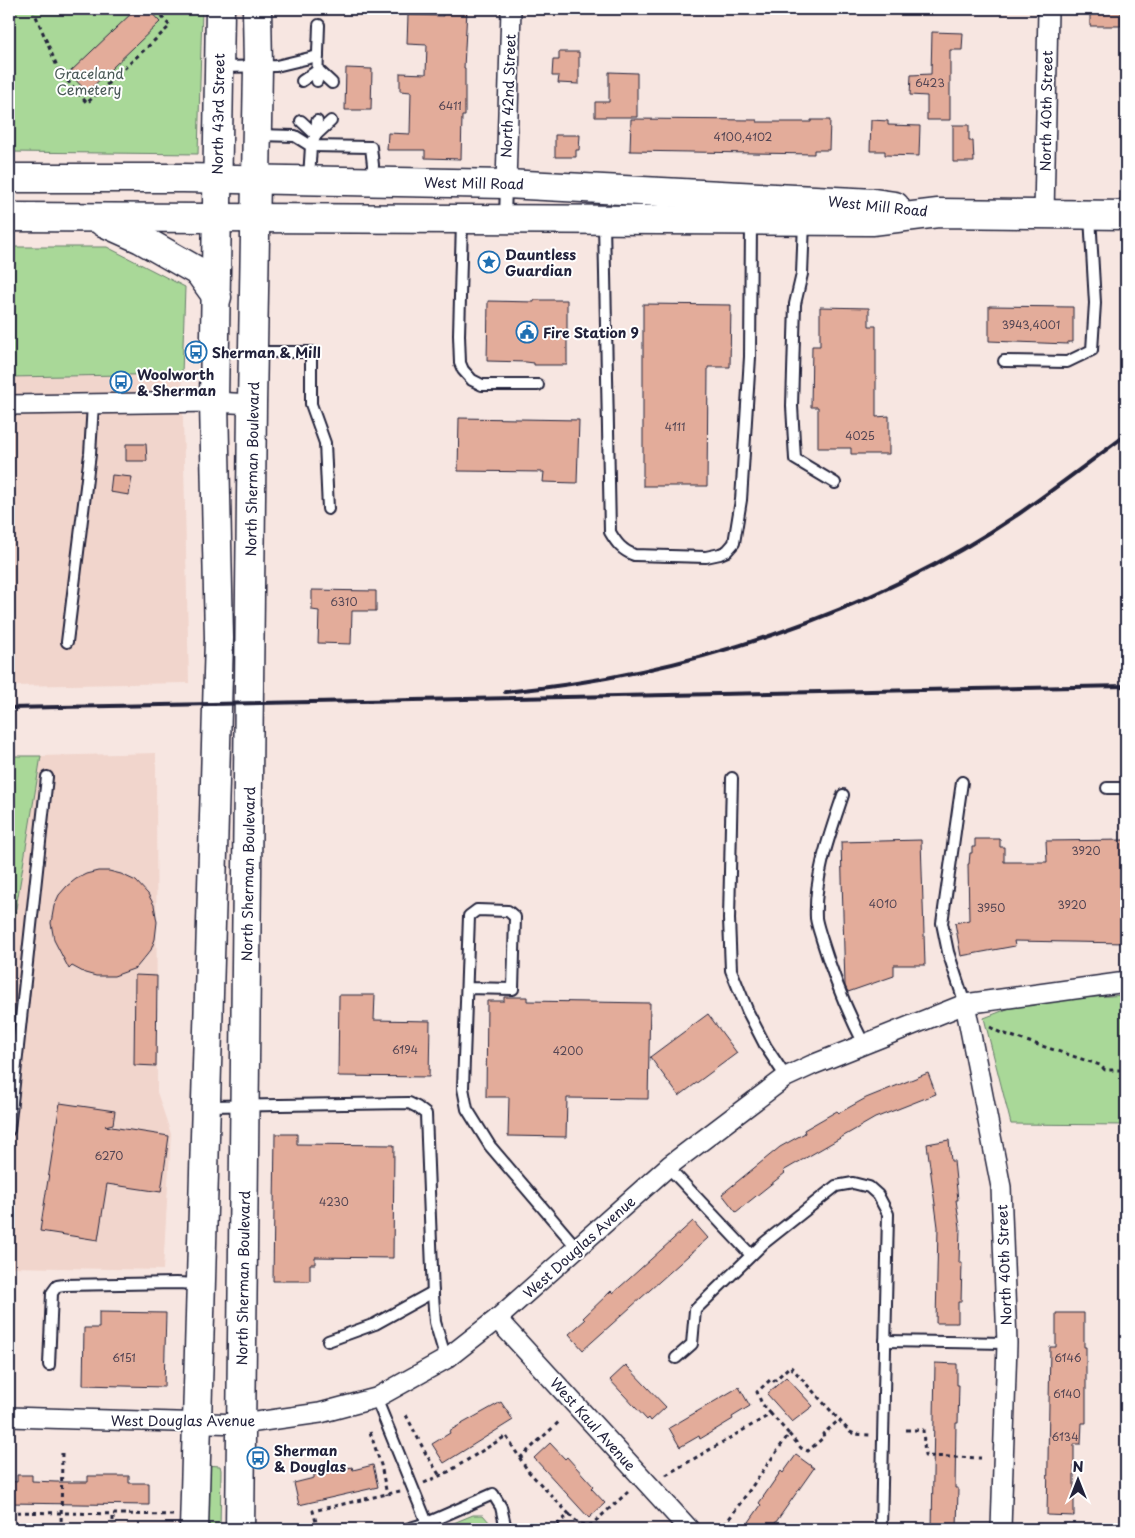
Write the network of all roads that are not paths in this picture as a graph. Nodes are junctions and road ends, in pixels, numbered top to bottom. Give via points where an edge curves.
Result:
1 (220, 9) edge
2 (258, 9) edge
3 (511, 9) edge
4 (1048, 9) edge
5 (319, 25) dead end
6 (318, 56) junction
7 (219, 67) junction
8 (258, 67) junction
9 (317, 75) junction
10 (302, 81) dead end
11 (332, 83) dead end
12 (301, 121) dead end
13 (317, 121) dead end
14 (332, 121) dead end
15 (257, 135) junction
16 (316, 135) junction
17 (311, 146) junction
18 (9, 178) edge
19 (217, 179) junction
20 (257, 179) junction
21 (309, 180) junction
22 (372, 181) junction
23 (506, 184) junction
24 (938, 213) junction
25 (1044, 214) junction
26 (1090, 214) junction
27 (1126, 215) edge
28 (9, 217) edge
29 (92, 217) junction
30 (216, 218) junction
31 (256, 218) junction
32 (462, 220) junction
33 (505, 220) junction
34 (604, 221) junction
35 (751, 221) junction
36 (804, 221) junction
37 (217, 297) junction
38 (253, 352) junction
39 (1004, 361) dead end
40 (538, 385) dead end
41 (214, 402) junction
42 (93, 404) junction
43 (252, 404) junction
44 (9, 405) edge
45 (835, 483) dead end
46 (328, 509) dead end
47 (67, 642) dead end
48 (48, 777) dead end
49 (732, 778) dead end
50 (962, 782) dead end
51 (1108, 788) dead end
52 (1126, 788) edge
53 (843, 794) dead end
54 (1126, 982) edge
55 (467, 988) junction
56 (965, 1004) junction
57 (864, 1044) junction
58 (786, 1077) junction
59 (205, 1106) junction
60 (245, 1106) junction
61 (9, 1130) edge
62 (668, 1167) junction
63 (578, 1248) junction
64 (751, 1255) junction
65 (200, 1284) junction
66 (433, 1292) junction
67 (497, 1319) junction
68 (328, 1341) dead end
69 (885, 1341) junction
70 (1007, 1343) junction
71 (676, 1358) dead end
72 (446, 1359) junction
73 (49, 1365) dead end
74 (376, 1398) junction
75 (9, 1417) edge
76 (196, 1422) junction
77 (242, 1424) junction
78 (183, 1522) edge
79 (427, 1523) junction
80 (678, 1525) edge
81 (240, 1529) edge
82 (407, 1529) edge
83 (506, 1529) edge
84 (881, 1529) edge
85 (1001, 1529) edge

1 - 7 main road, North 43rd Street
2 - 8 main road
3 - 23 street, North 42nd Street
4 - 25 street, North 40th Street
5 - 6 lane
6 - 8 lane
6 - 9 lane
7 - 8 lane
7 - 19 main road, North 43rd Street
8 - 15 main road
9 - 10 lane
9 - 11 lane
12 - 16 lane
13 - 16 lane
14 - 16 lane
15 - 17 lane via 296,136
15 - 20 main road
16 - 17 lane
17 - 21 lane
17 - 22 lane via 371,147
18 - 19 main road, West Mill Road
19 - 20 main road, West Mill Road
19 - 30 main road, North 43rd Street
20 - 21 main road, West Mill Road
20 - 31 main road
21 - 22 main road, West Mill Road
22 - 23 main road, West Mill Road
23 - 24 main road, West Mill Road via 874,203
23 - 33 lane
24 - 25 main road, West Mill Road
24 - 36 main road, West Mill Road via 872,221
25 - 26 main road, West Mill Road
26 - 27 main road, West Mill Road
26 - 39 lane via 1095,303 1092,350 1066,362
28 - 29 main road, West Mill Road
29 - 30 main road, West Mill Road
29 - 37 main road via 141,239 199,272
30 - 31 main road, West Mill Road
30 - 37 main road
31 - 32 main road, West Mill Road
31 - 38 main road, North Sherman Boulevard
32 - 33 main road, West Mill Road
32 - 40 lane via 459,335 463,370 482,385
33 - 34 main road, West Mill Road
34 - 35 main road, West Mill Road
34 - 35 lane via 610,532 616,543 634,555 706,557 727,551 734,543 740,500 750,357
35 - 36 main road, West Mill Road
36 - 45 lane via 802,274 795,304 792,406 795,459
37 - 41 main road
38 - 43 main road, North Sherman Boulevard
38 - 46 lane via 311,352 311,404 325,443
41 - 42 street
41 - 43 street
41 - 59 main road via 219,638
42 - 44 street
42 - 47 lane
43 - 60 main road, North Sherman Boulevard
48 - 61 lane
49 - 58 lane via 731,970 748,1012
50 - 56 lane via 942,923
51 - 52 lane
53 - 57 lane via 819,874 816,919 846,1008
54 - 56 street, West Douglas Avenue
55 - 55 lane via 470,916 477,910 508,911 515,917 513,989
55 - 63 lane via 464,1088 467,1109 490,1146
56 - 57 street, West Douglas Avenue
56 - 70 street, North 40th Street via 1001,1187
57 - 58 street, West Douglas Avenue
58 - 62 street, West Douglas Avenue
59 - 60 lane
59 - 65 main road
60 - 66 lane via 409,1103 426,1114
60 - 77 main road, North Sherman Boulevard
62 - 63 street, West Douglas Avenue
62 - 64 lane
63 - 67 street, West Douglas Avenue
64 - 69 lane via 836,1186 853,1182 869,1188 878,1195 888,1214
64 - 71 lane via 695,1310 692,1344
65 - 73 lane via 57,1286 52,1292
65 - 76 main road
66 - 68 lane via 375,1324
66 - 72 lane via 435,1322
67 - 72 street, West Douglas Avenue
67 - 80 street, West Kaul Avenue
69 - 70 lane
69 - 84 lane
70 - 85 street, North 40th Street
72 - 74 street, West Douglas Avenue
74 - 77 street, West Douglas Avenue via 320,1413
74 - 79 lane
75 - 76 street, West Douglas Avenue
76 - 77 street, West Douglas Avenue
76 - 78 main road
77 - 81 main road, North Sherman Boulevard
79 - 82 lane
79 - 83 lane via 494,1494

